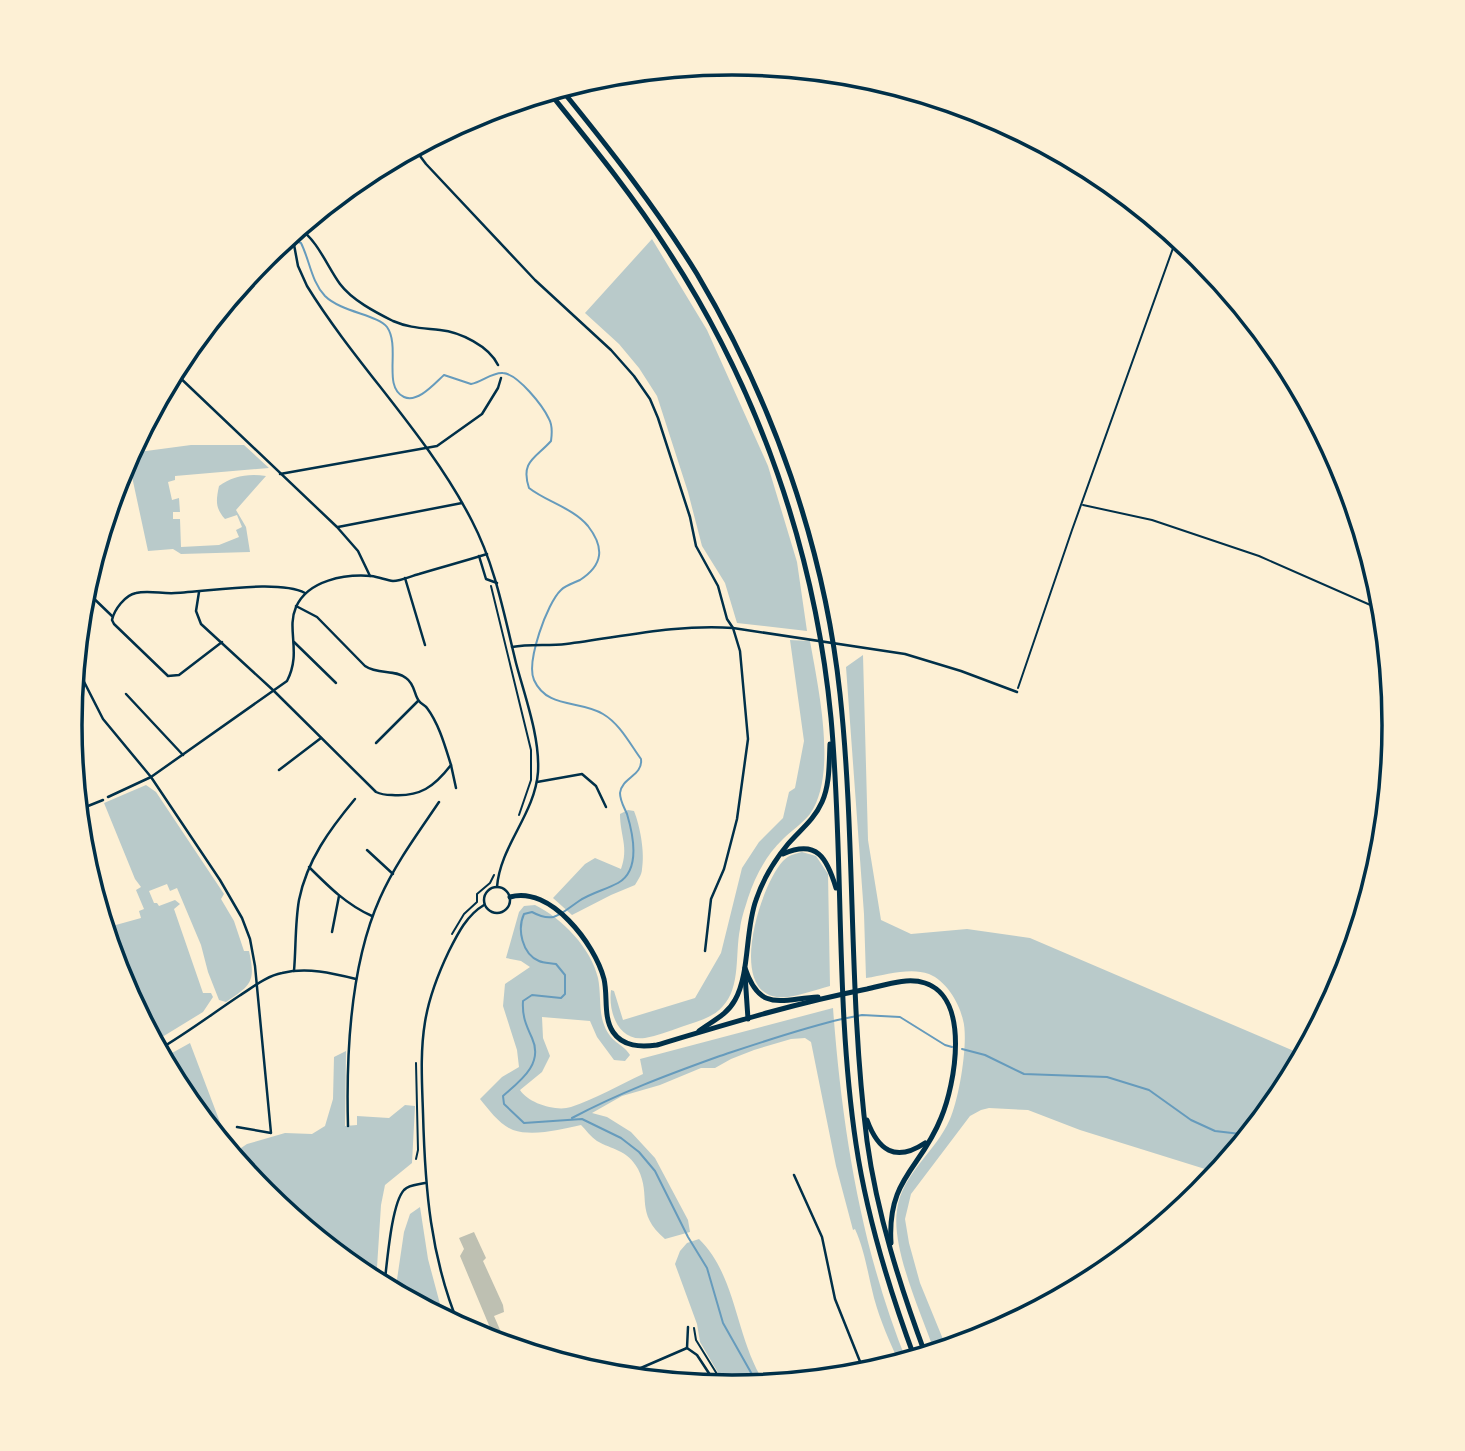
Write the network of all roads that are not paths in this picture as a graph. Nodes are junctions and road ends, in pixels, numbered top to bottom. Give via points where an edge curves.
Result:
1 (567, 96) edge
2 (555, 100) edge
3 (420, 155) edge
4 (307, 235) edge
5 (294, 246) edge
6 (498, 365) dead end
7 (501, 378) dead end
8 (182, 380) edge
9 (428, 448) junction
10 (280, 474) junction
11 (462, 502) junction
12 (337, 527) junction
13 (487, 554) junction
14 (479, 556) junction
15 (370, 576) junction
16 (405, 578) junction
17 (497, 584) junction
18 (199, 592) junction
19 (305, 593) junction
20 (95, 599) edge
21 (296, 606) junction
22 (113, 616) junction
23 (733, 628) junction
24 (222, 642) junction
25 (294, 642) junction
26 (425, 645) dead end
27 (512, 647) junction
28 (84, 682) edge
29 (336, 683) dead end
30 (274, 691) junction
31 (1017, 692) road end
32 (126, 694) dead end
33 (418, 701) junction
34 (831, 719) junction
35 (320, 738) junction
36 (376, 743) dead end
37 (183, 755) junction
38 (451, 765) junction
39 (279, 770) dead end
40 (151, 777) junction
41 (537, 782) junction
42 (456, 788) dead end
43 (108, 797) dead end
44 (355, 799) dead end
45 (103, 800) dead end
46 (439, 802) dead end
47 (88, 806) edge
48 (606, 807) dead end
49 (367, 850) dead end
50 (780, 855) junction
51 (309, 867) junction
52 (393, 874) junction
53 (497, 887) junction
54 (339, 896) junction
55 (510, 897) junction
56 (839, 897) junction
57 (485, 905) junction
58 (373, 917) junction
59 (332, 932) dead end
60 (705, 951) dead end
61 (744, 965) junction
62 (294, 971) junction
63 (356, 979) junction
64 (257, 985) junction
65 (829, 996) junction
66 (748, 1019) junction
67 (696, 1033) junction
68 (166, 1045) edge
69 (864, 1110) junction
70 (348, 1126) dead end
71 (237, 1127) dead end
72 (928, 1140) junction
73 (794, 1175) dead end
74 (425, 1183) junction
75 (892, 1256) junction
76 (386, 1275) edge
77 (455, 1313) edge
78 (688, 1328) road end
79 (923, 1347) edge
80 (687, 1348) junction
81 (912, 1350) edge
82 (860, 1363) edge
83 (639, 1369) edge
84 (710, 1375) edge

1 - 69 highway via 676,241 716,308 774,429 796,492 836,667 845,753 852,964
2 - 34 highway via 666,247 733,365 764,434 801,551
3 - 23 street via 536,280 611,350 644,391 662,430 696,546 718,586
4 - 6 street via 342,286 372,309 412,328 442,330 476,343
5 - 9 street via 298,267 317,303
7 - 9 street via 482,414
8 - 10 street
9 - 10 street
9 - 11 street
10 - 12 street
11 - 12 street
11 - 13 street
12 - 15 street via 358,551
13 - 14 street
13 - 17 street
14 - 16 street
14 - 17 street via 486,579
15 - 16 street via 394,581
15 - 19 street via 335,579
16 - 26 street
17 - 27 street
18 - 19 street via 285,586
18 - 22 street via 135,593
18 - 24 street via 197,618
19 - 21 street
20 - 22 street
21 - 25 street
21 - 33 street via 317,617 365,666 405,677
22 - 24 street via 114,624 173,677
23 - 27 street via 706,626
23 - 31 street via 905,654
23 - 60 street via 740,651 748,739 737,819 711,899
24 - 30 street
25 - 29 street
25 - 30 street via 293,670
27 - 41 street via 535,741
28 - 40 street via 103,719
30 - 35 street
30 - 37 street
32 - 37 street
33 - 36 street
33 - 38 street via 429,711
34 - 50 highway via 824,798
34 - 56 highway
35 - 38 street via 381,795 412,796
35 - 39 street
37 - 40 street
38 - 42 street
40 - 43 street
40 - 64 street via 242,918
41 - 48 street via 582,774 597,786
41 - 53 street via 500,869
44 - 51 street via 323,840
45 - 47 street
46 - 52 street
49 - 52 street
50 - 56 highway via 800,848 819,854 829,865
50 - 61 highway via 756,898
51 - 54 street
51 - 62 street via 299,900
52 - 58 street
53 - 55 street
53 - 57 street via 487,891
54 - 58 street
54 - 59 street
55 - 57 street via 502,912 490,911
55 - 67 highway via 532,896 549,904 588,945 605,984 608,1023 620,1040 649,1046
56 - 81 highway via 844,1022 862,1179 884,1269
57 - 74 street via 466,921 451,947 426,1015 422,1082
58 - 63 street
61 - 65 highway via 755,989 770,1001
61 - 66 highway
61 - 67 highway via 731,1005
62 - 63 street via 326,971
62 - 64 street
63 - 70 street
64 - 68 street
64 - 71 street via 271,1133
65 - 66 highway
65 - 72 highway via 911,981 930,985 945,1000 955,1033 954,1068 942,1118
66 - 67 highway
69 - 72 highway via 874,1136 890,1151 910,1151
69 - 75 highway via 873,1176
72 - 75 highway via 894,1202
73 - 82 street via 822,1237 835,1299
74 - 76 street via 407,1188 399,1200
74 - 77 street via 439,1267
75 - 79 highway
78 - 80 street
80 - 83 street
80 - 84 street

